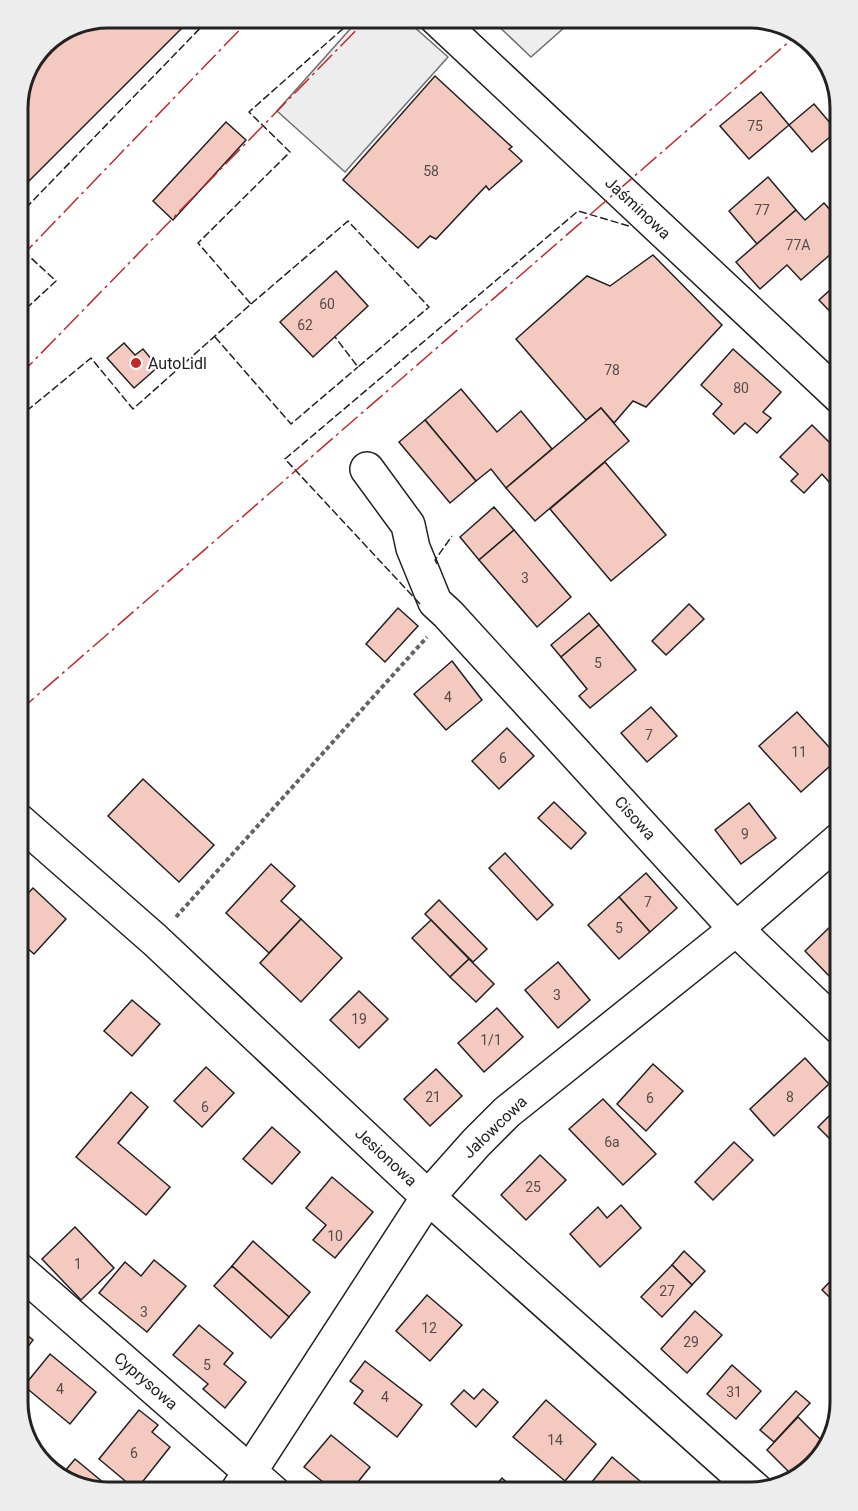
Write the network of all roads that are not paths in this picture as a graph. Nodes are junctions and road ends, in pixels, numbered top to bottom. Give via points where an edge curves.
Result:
1 (448, 29) edge
2 (830, 388) edge
3 (367, 470) dead end
4 (29, 830) edge
5 (830, 848) edge
6 (736, 929) junction
7 (830, 1018) edge
8 (428, 1197) junction
9 (29, 1279) edge
10 (242, 1482) edge
11 (747, 1482) edge

1 - 2 street, Jaśminowa
3 - 6 street, Cisowa via 408,525 413,548 442,608
4 - 8 street, Jesionowa via 155,940
5 - 6 street, Jałowcowa
6 - 7 street, Cisowa
6 - 8 street, Jałowcowa via 507,1112
8 - 10 street, Jałowcowa
8 - 11 street, Jesionowa
9 - 10 street, Cyprysowa

